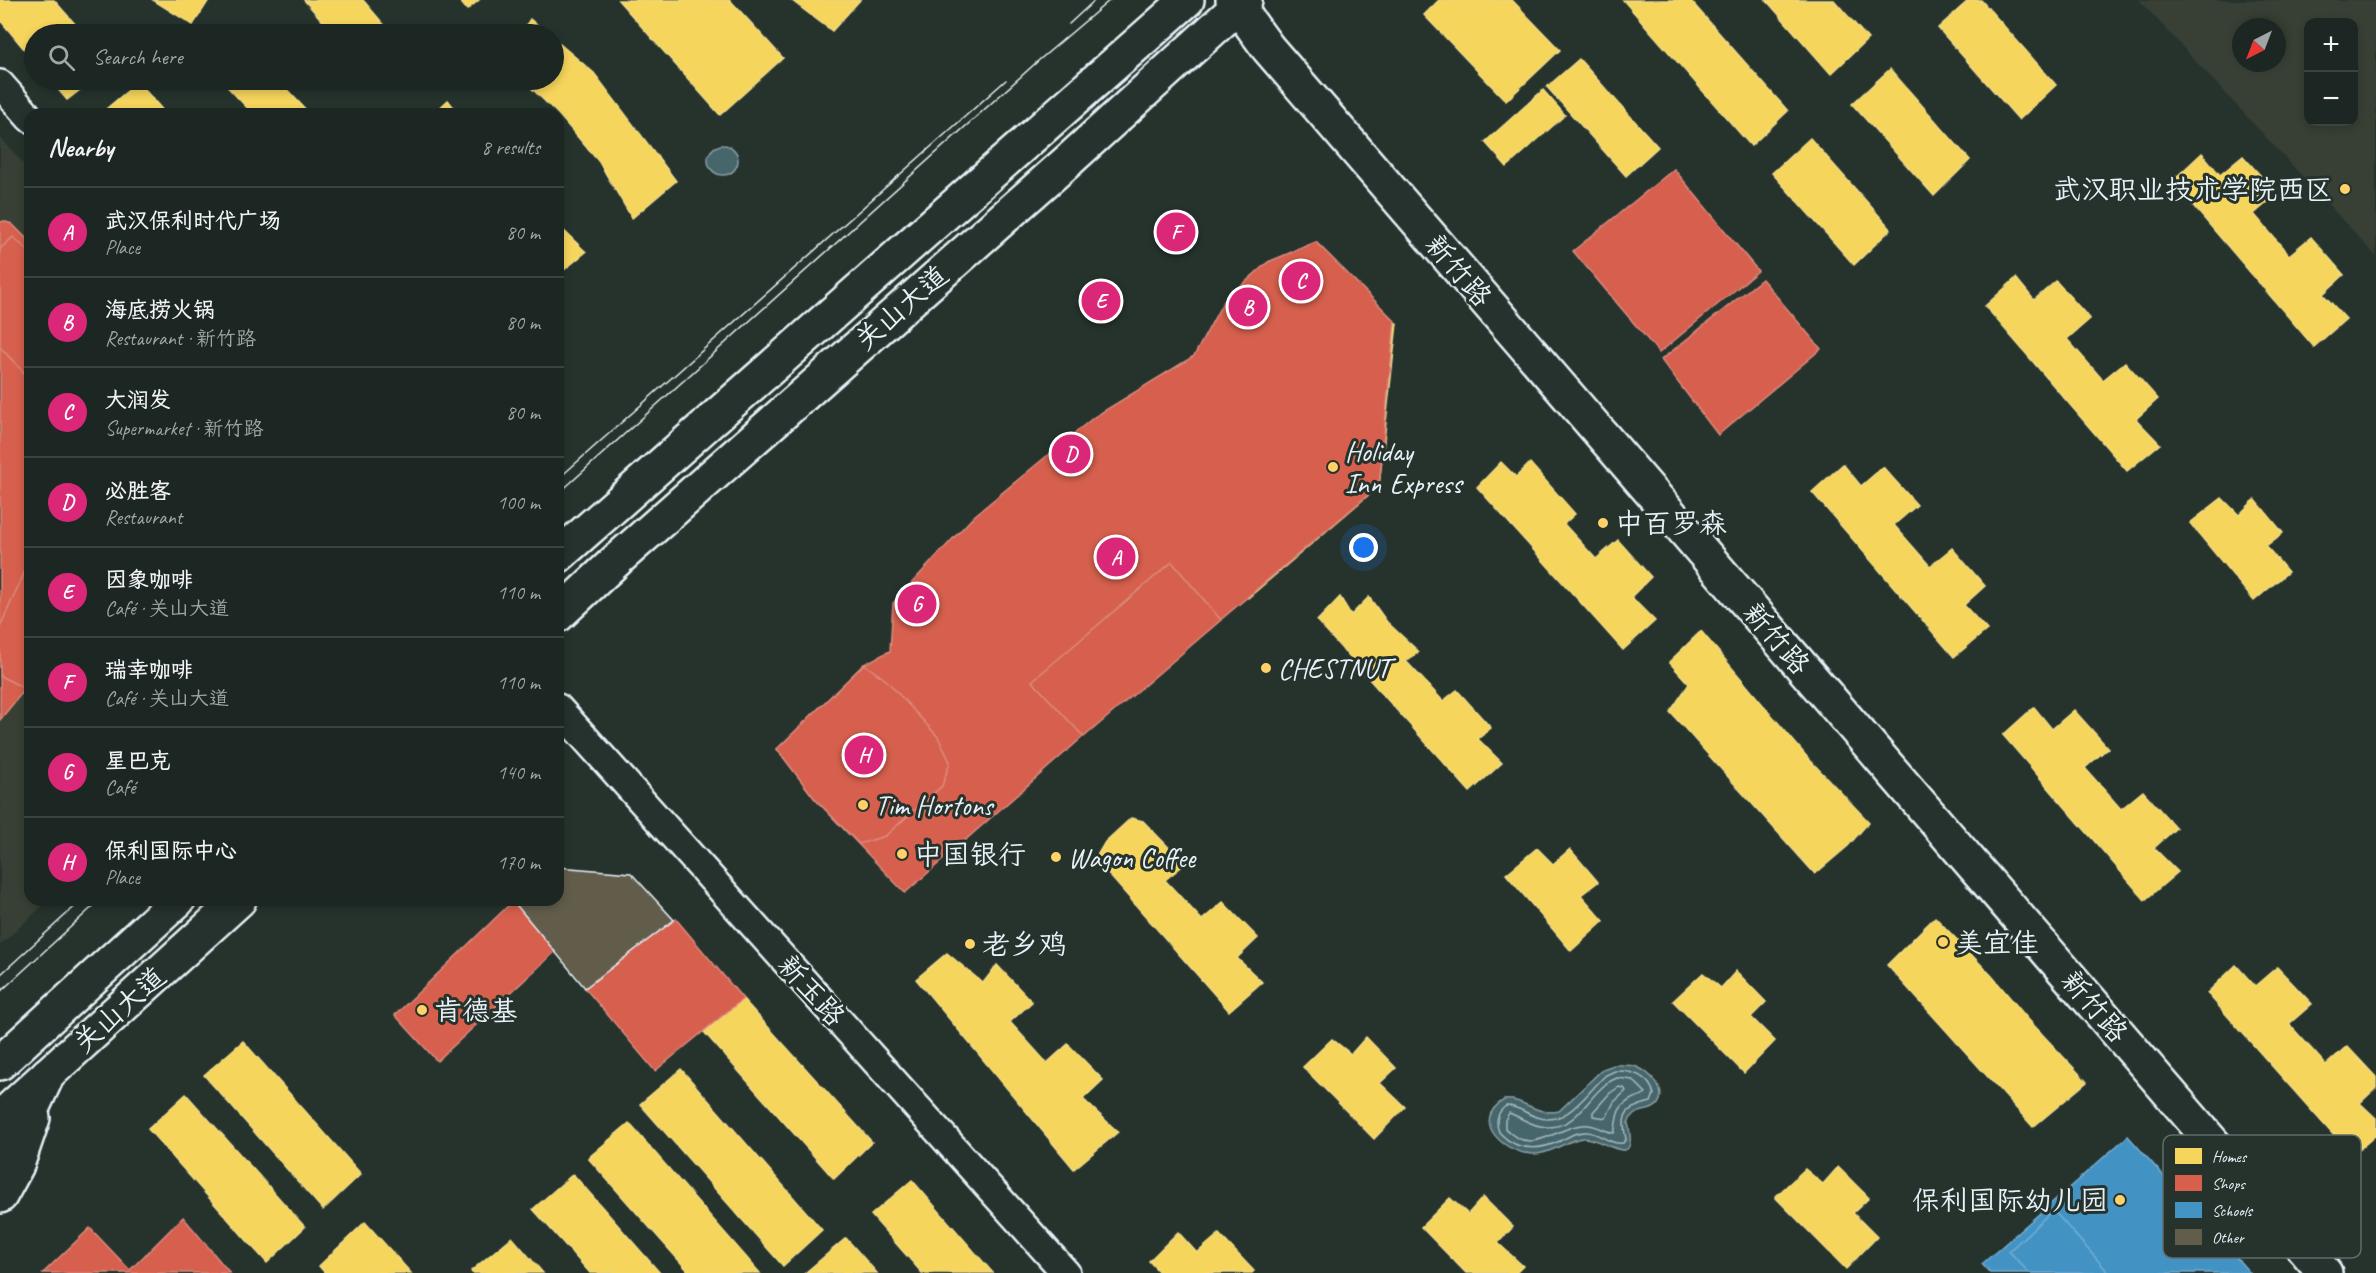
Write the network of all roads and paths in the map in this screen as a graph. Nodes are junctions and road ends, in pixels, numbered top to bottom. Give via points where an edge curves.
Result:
1 (1187, 0) edge
2 (1239, 2) edge
3 (0, 84) edge
4 (24, 111) edge
5 (564, 551) edge
6 (564, 609) edge
7 (564, 715) edge
8 (171, 906) edge
9 (232, 906) edge
10 (0, 1063) edge
11 (48, 1074) junction
12 (0, 1118) edge
13 (2206, 1135) edge
14 (0, 1159) edge
15 (0, 1196) edge
16 (2312, 1258) edge
17 (1066, 1273) edge
18 (2325, 1273) edge

1 - 5 main road, 关山大道
2 - 6 main road, 关山大道 via 1068,161
2 - 13 main road, 新竹路 via 1268,48
3 - 4 street
7 - 17 street, 新玉路
8 - 10 main road, 关山大道
9 - 11 main road, 关山大道
11 - 12 main road, 关山大道
11 - 14 main road via 22,1130
11 - 15 main road via 17,1165
16 - 18 main road, 新竹路

